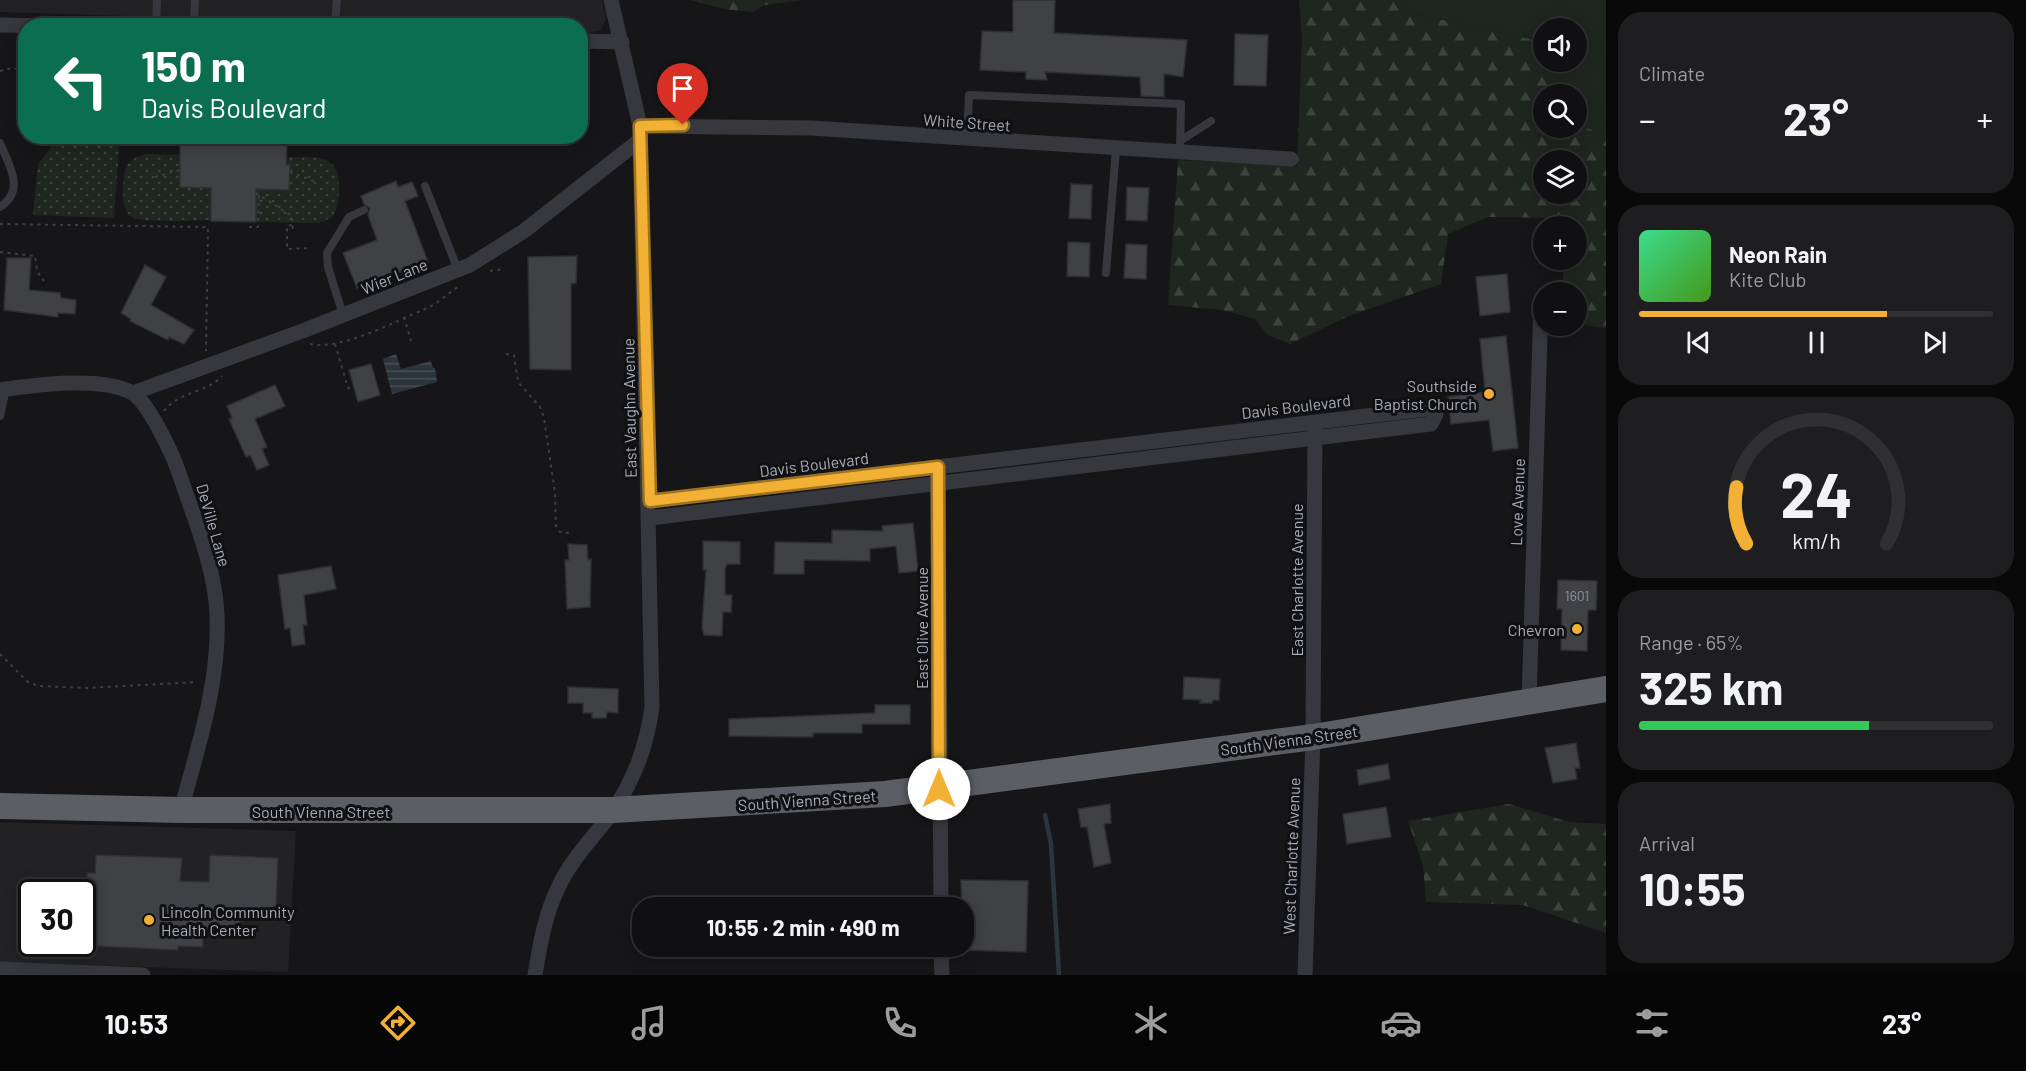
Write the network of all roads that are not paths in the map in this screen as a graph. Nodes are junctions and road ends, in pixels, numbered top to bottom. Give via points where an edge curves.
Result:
1 (157, 0) edge
2 (195, 0) edge
3 (337, 0) edge
4 (611, 0) edge
5 (156, 18) edge
6 (194, 18) edge
7 (336, 18) edge
8 (0, 25) edge
9 (18, 25) edge
10 (588, 41) edge
11 (622, 42) junction
12 (1211, 121) dead end
13 (640, 133) junction
14 (967, 140) junction
15 (0, 143) edge
16 (1180, 147) junction
17 (1116, 149) junction
18 (1291, 159) dead end
19 (425, 186) dead end
20 (0, 207) edge
21 (364, 210) dead end
22 (1106, 273) dead end
23 (461, 277) junction
24 (344, 315) junction
25 (1540, 336) edge
26 (3, 390) edge
27 (133, 393) junction
28 (0, 416) edge
29 (1315, 430) junction
30 (938, 475) junction
31 (650, 501) junction
32 (650, 518) junction
33 (1606, 689) edge
34 (1529, 702) junction
35 (1313, 737) junction
36 (939, 789) junction
37 (0, 806) edge
38 (181, 810) junction
39 (613, 810) junction
40 (941, 897) edge
41 (941, 957) edge
42 (0, 969) edge
43 (143, 975) edge
44 (535, 975) edge
45 (942, 975) edge
46 (1305, 975) edge

1 - 5 lane
2 - 6 lane
3 - 7 lane
4 - 11 street, East Vaughn Avenue
8 - 9 street
10 - 11 street
11 - 13 street, East Vaughn Avenue
12 - 16 lane
13 - 14 street, White Street via 811,128
13 - 23 street, Wier Lane
13 - 31 street, East Vaughn Avenue
14 - 16 lane via 969,95 1181,104
14 - 17 street, White Street
15 - 20 lane via 15,186
16 - 17 street, White Street
16 - 18 street, White Street
17 - 22 lane
19 - 23 lane
21 - 24 lane via 349,217 327,253
23 - 24 street, Wier Lane
24 - 27 street, Wier Lane
25 - 34 street, Love Avenue
26 - 27 street via 79,384
26 - 28 lane
27 - 38 street, DeVille Lane via 159,428 175,460 208,566 217,612 212,687
29 - 29 street, Davis Boulevard via 1431,424 1436,414 1434,408
29 - 30 street, Davis Boulevard
29 - 35 street, East Charlotte Avenue
30 - 31 street, Davis Boulevard
30 - 32 street, Davis Boulevard
30 - 36 street, East Olive Avenue
31 - 32 street, East Vaughn Avenue
32 - 39 street, East Vaughn Avenue via 652,708 645,748
33 - 34 highway, South Vienna Street
34 - 35 highway, South Vienna Street
35 - 36 highway, South Vienna Street
35 - 46 street, West Charlotte Avenue
36 - 39 highway, South Vienna Street via 741,805
36 - 40 street, East Olive Avenue
37 - 38 highway, South Vienna Street
38 - 39 highway, South Vienna Street
39 - 44 street, East Vaughn Avenue via 559,885 540,940
41 - 45 street
42 - 43 street

